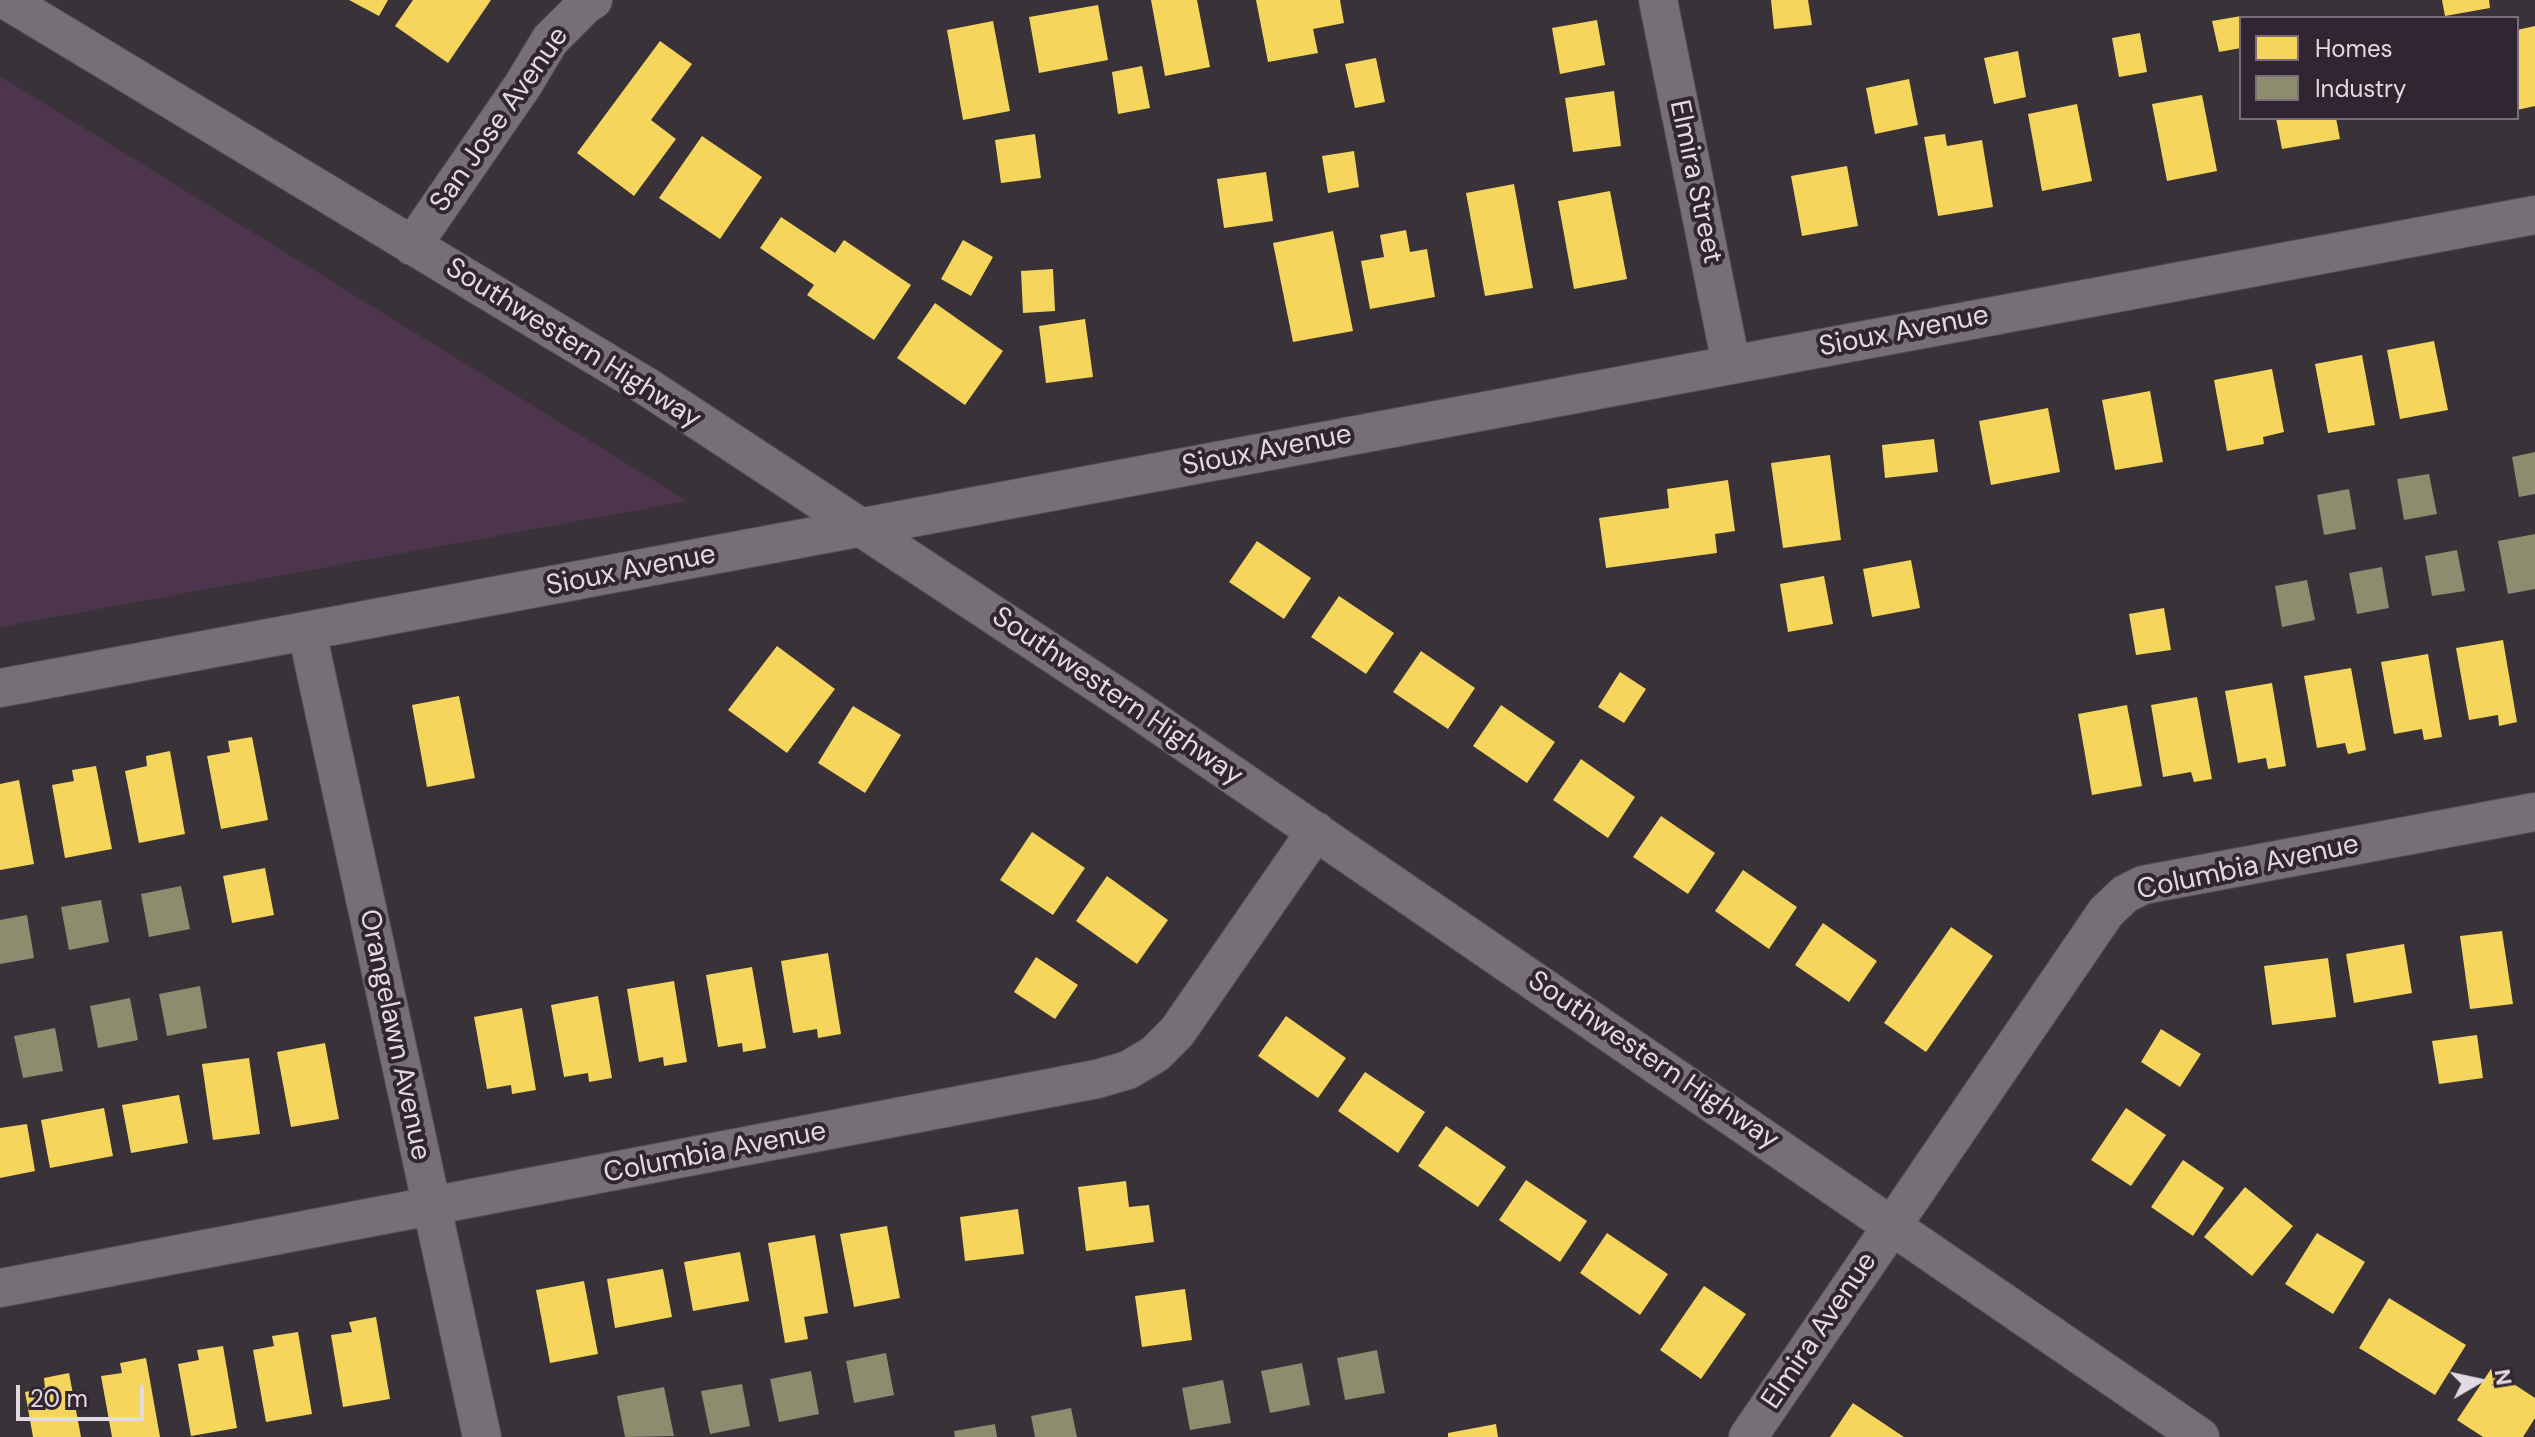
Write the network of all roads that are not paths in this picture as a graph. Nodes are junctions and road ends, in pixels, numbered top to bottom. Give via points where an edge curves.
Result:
1 (6, 0) edge
2 (593, 0) edge
3 (1658, 0) edge
4 (2535, 215) edge
5 (412, 246) junction
6 (1731, 364) junction
7 (859, 527) junction
8 (307, 632) junction
9 (0, 688) edge
10 (2535, 812) edge
11 (1316, 831) junction
12 (432, 1207) junction
13 (1892, 1226) junction
14 (0, 1288) edge
15 (482, 1437) edge
16 (1748, 1437) edge
17 (2200, 1437) edge

1 - 5 street, Southwestern Highway
2 - 5 street, San Jose Avenue via 550,40
3 - 6 street, Elmira Street
4 - 6 street, Sioux Avenue
5 - 7 street, Southwestern Highway via 649,388
6 - 7 street, Sioux Avenue
7 - 8 street, Sioux Avenue
7 - 11 street, Southwestern Highway
8 - 9 street, Sioux Avenue
8 - 12 street, Orangelawn Avenue
10 - 13 street, Columbia Avenue via 2143,885 2125,894 2106,912
11 - 12 street, Columbia Avenue via 1177,1032 1128,1070
11 - 13 street, Southwestern Highway
12 - 14 street, Columbia Avenue
12 - 15 street, Orangelawn Avenue
13 - 16 street, Elmira Avenue
13 - 17 street, Southwestern Highway

